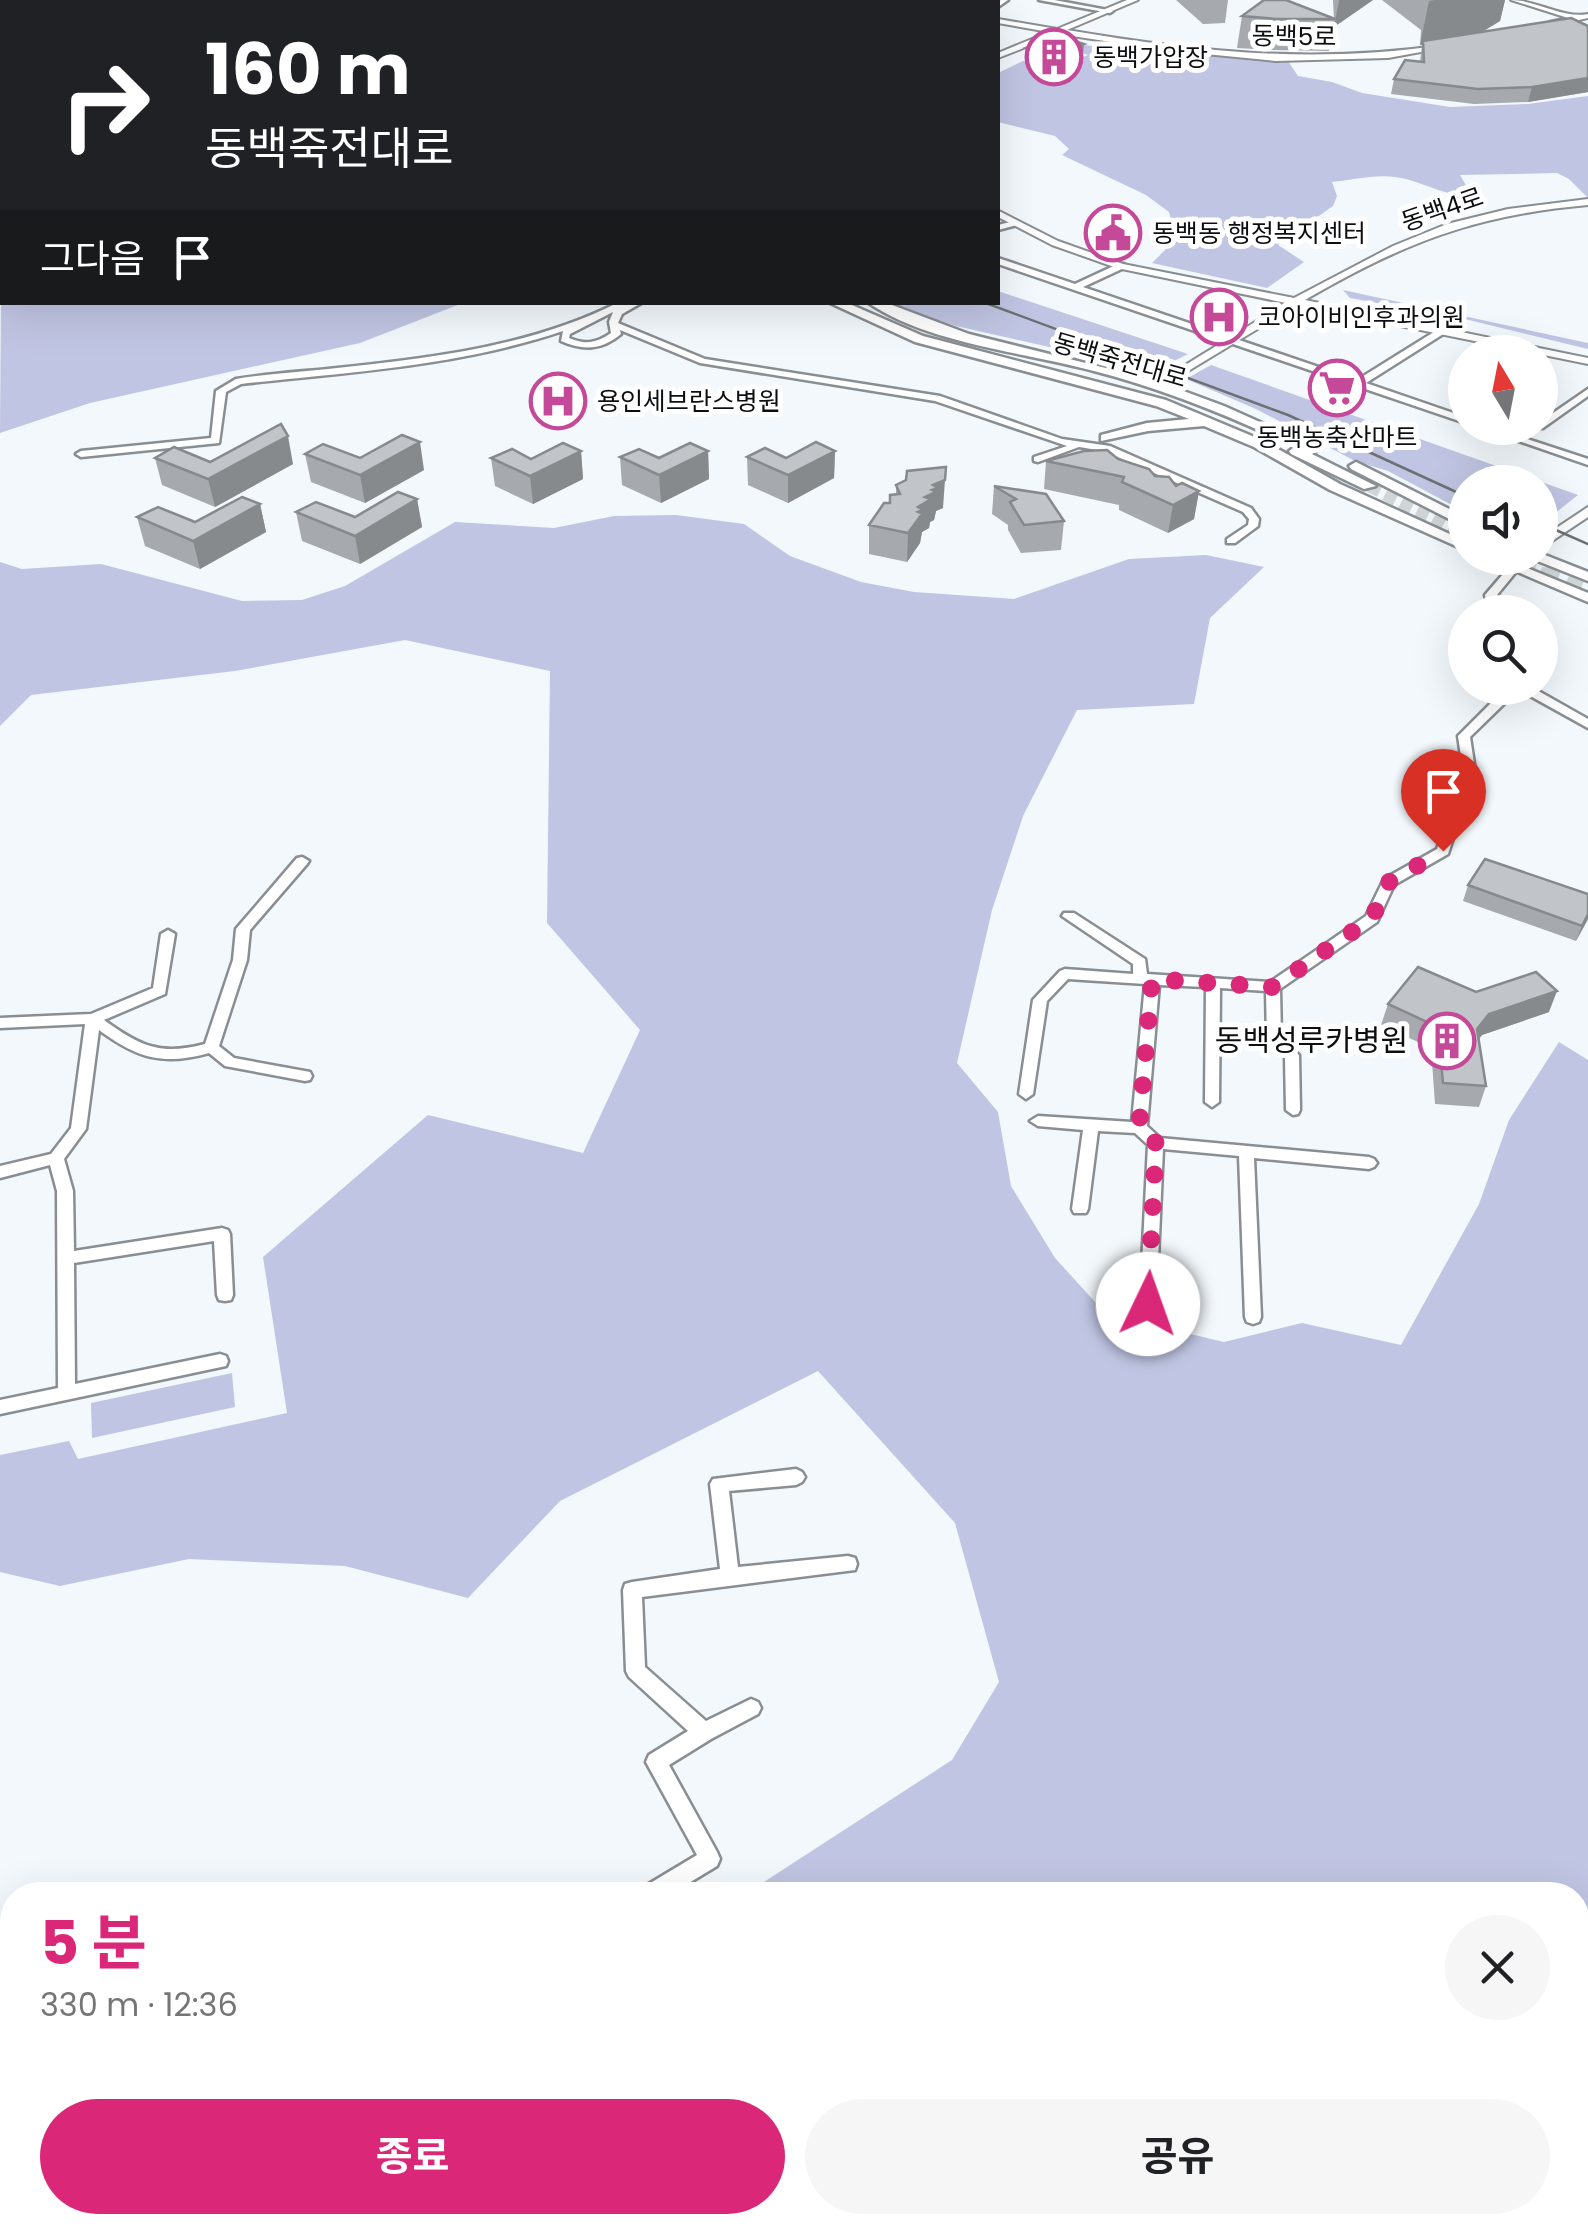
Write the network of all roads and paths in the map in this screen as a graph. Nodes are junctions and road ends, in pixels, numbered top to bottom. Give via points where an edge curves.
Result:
1 (1042, 0) edge
2 (1134, 0) edge
3 (1514, 0) edge
4 (1110, 11) junction
5 (1585, 19) edge
6 (1000, 20) edge
7 (1542, 26) edge
8 (1063, 32) junction
9 (1449, 46) edge
10 (1000, 55) edge
11 (1588, 202) edge
12 (1000, 215) edge
13 (1014, 223) junction
14 (1000, 227) edge
15 (1000, 261) edge
16 (1121, 266) junction
17 (1074, 288) junction
18 (1300, 302) junction
19 (620, 305) edge
20 (633, 305) edge
21 (841, 305) edge
22 (857, 305) edge
23 (882, 305) edge
24 (588, 320) junction
25 (614, 325) junction
26 (1445, 329) junction
27 (544, 336) junction
28 (564, 336) junction
29 (613, 337) junction
30 (644, 337) junction
31 (919, 339) junction
32 (1235, 340) junction
33 (987, 341) junction
34 (956, 342) junction
35 (1588, 361) edge
36 (1165, 382) junction
37 (1359, 383) junction
38 (1588, 392) edge
39 (1154, 401) junction
40 (1558, 413) edge
41 (1448, 414) edge
42 (1209, 421) junction
43 (1106, 438) junction
44 (1086, 445) junction
45 (1536, 445) edge
46 (81, 454) dead end
47 (1038, 459) dead end
48 (1588, 462) edge
49 (1588, 511) edge
50 (1448, 515) edge
51 (1426, 530) junction
52 (1448, 533) edge
53 (1558, 533) edge
54 (1448, 539) edge
55 (1231, 541) dead end
56 (1558, 566) tunnel mouth
57 (1509, 575) edge
58 (1545, 575) tunnel mouth
59 (1588, 581) edge
60 (1491, 595) edge
61 (1588, 597) edge
62 (1495, 705) edge
63 (1554, 705) edge
64 (1588, 724) edge
65 (302, 861) dead end
66 (1069, 916) dead end
67 (168, 934) dead end
68 (1146, 979) junction
69 (1213, 983) junction
70 (1273, 987) junction
71 (93, 1020) junction
72 (0, 1023) edge
73 (211, 1047) junction
74 (306, 1076) dead end
75 (1026, 1094) dead end
76 (1212, 1102) dead end
77 (1293, 1110) dead end
78 (1038, 1121) dead end
79 (1090, 1124) junction
80 (1139, 1128) junction
81 (1156, 1143) junction
82 (1246, 1152) junction
83 (56, 1158) junction
84 (1369, 1163) dead end
85 (0, 1172) edge
86 (1080, 1209) dead end
87 (66, 1258) junction
88 (225, 1295) dead end
89 (1148, 1304) dead end
90 (1253, 1317) dead end
91 (220, 1361) dead end
92 (67, 1393) junction
93 (0, 1407) edge
94 (796, 1476) dead end
95 (848, 1564) dead end
96 (730, 1576) junction
97 (751, 1708) dead end
98 (704, 1732) junction
99 (671, 1882) edge

1 - 4 street
2 - 4 street
3 - 5 street
4 - 8 street
5 - 7 street
6 - 8 street, 동백5로
8 - 9 street, 동백5로 via 1274,58
8 - 10 street
11 - 18 street, 동백4로 via 1504,212 1433,232
12 - 13 street
13 - 14 street
13 - 16 street
15 - 17 street
16 - 17 street
16 - 18 street
17 - 32 street
18 - 26 street
18 - 32 street, 동백4로
19 - 24 street
20 - 25 street via 618,312
21 - 31 main road
22 - 34 main road, 동백죽전대로 via 920,334
23 - 33 main road, 동백죽전대로
24 - 27 street
24 - 28 street
25 - 29 street
25 - 30 street
26 - 35 street
26 - 37 street
27 - 28 street
27 - 46 street via 423,363 238,382 221,391 216,441
28 - 29 street via 585,346
29 - 30 street
30 - 44 street via 703,360 938,398 1060,442
31 - 34 main road
31 - 39 main road
32 - 36 street, 동백4로
32 - 37 street
33 - 34 main road, 동백죽전대로 via 1124,374 1216,406 1375,485 1148,391
33 - 36 main road
36 - 50 main road via 1237,408
37 - 41 street
38 - 40 street
39 - 42 main road
39 - 43 main road via 1141,420
42 - 43 main road
42 - 51 main road
43 - 44 street
44 - 47 street
44 - 55 street via 1116,451 1236,503 1254,519 1246,534
45 - 48 street
49 - 53 street
51 - 52 main road
51 - 54 main road
56 - 59 main road
57 - 60 street
58 - 61 main road
59 - 61 main road via 1578,591
62 - 70 street via 1464,736 1470,770 1443,851 1389,882 1372,918
63 - 64 street
65 - 73 street via 243,929 240,960
66 - 68 street via 1140,962
67 - 71 street via 160,991
68 - 69 street
68 - 75 street via 1065,974 1040,1000
68 - 80 street
69 - 70 street
69 - 76 street
70 - 77 street via 1274,1040 1292,1055
71 - 72 street
71 - 73 street via 137,1052 178,1058
71 - 83 street via 78,1128
73 - 74 street via 230,1062
78 - 79 street
79 - 80 street
79 - 86 street
80 - 81 street
81 - 82 street
81 - 89 street
82 - 84 street
82 - 90 street
83 - 85 street
83 - 87 street via 65,1191
87 - 88 street via 222,1234
87 - 92 street
91 - 92 street
92 - 93 street
94 - 96 street via 719,1484
95 - 96 street
96 - 98 street via 632,1590 636,1670
97 - 98 street
98 - 99 street via 656,1762 710,1858

